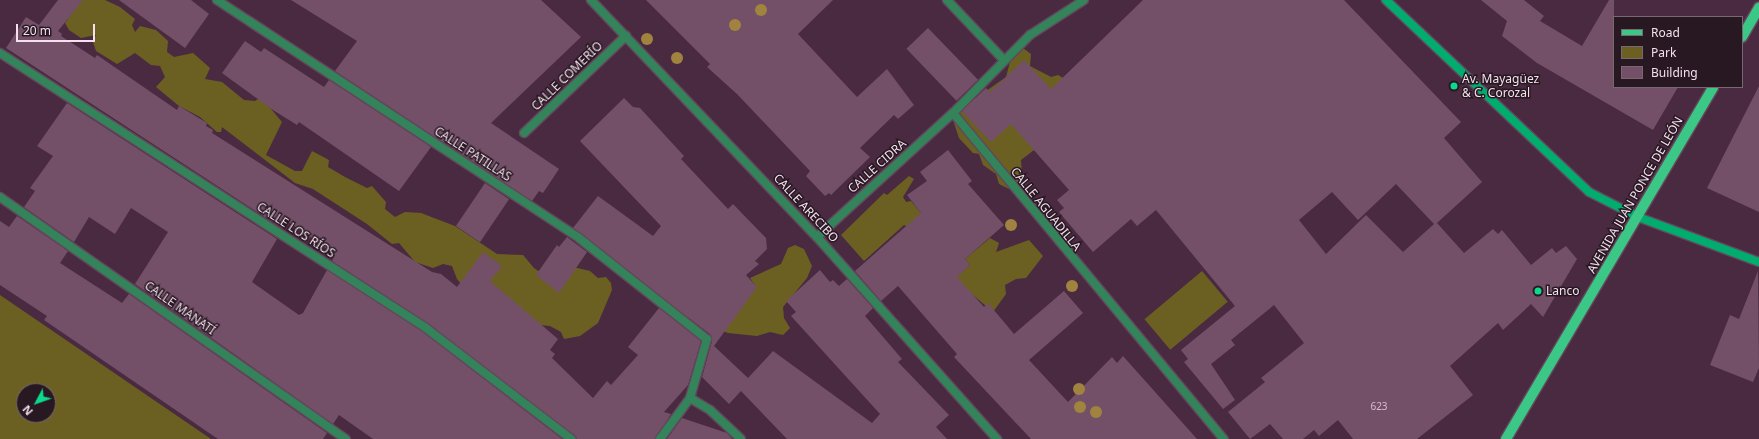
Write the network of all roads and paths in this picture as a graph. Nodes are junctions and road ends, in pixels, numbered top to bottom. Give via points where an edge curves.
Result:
1 (217, 0) edge
2 (591, 0) edge
3 (947, 0) edge
4 (1084, 0) edge
5 (1386, 0) edge
6 (1759, 7) edge
7 (1743, 34) edge
8 (626, 36) junction
9 (0, 53) edge
10 (1004, 60) junction
11 (1712, 88) edge
12 (953, 113) junction
13 (524, 133) dead end
14 (0, 197) edge
15 (1638, 217) junction
16 (817, 237) junction
17 (1759, 262) edge
18 (690, 398) junction
19 (346, 439) edge
20 (571, 439) edge
21 (660, 439) edge
22 (741, 439) edge
23 (997, 439) edge
24 (1224, 439) edge
25 (1506, 439) edge

1 - 18 street, CALLE PATILLAS via 579,238 707,339
2 - 8 street, CALLE ARECIBO
3 - 10 street
4 - 10 street via 1042,26
5 - 15 street via 1589,192
6 - 7 main road
8 - 13 street, CALLE COMERÍO
8 - 16 street, CALLE ARECIBO
9 - 20 street, CALLE LOS RÍOS via 426,328
10 - 12 street
11 - 15 main road, AVENIDA JUAN PONCE DE LEÓN
12 - 16 street, CALLE CIDRA
12 - 24 street, CALLE AGUADILLA
14 - 19 street, CALLE MANATÍ
15 - 17 street
15 - 25 main road, AVENIDA JUAN PONCE DE LEÓN
16 - 23 street, CALLE ARECIBO
18 - 21 street
18 - 22 street via 710,410

